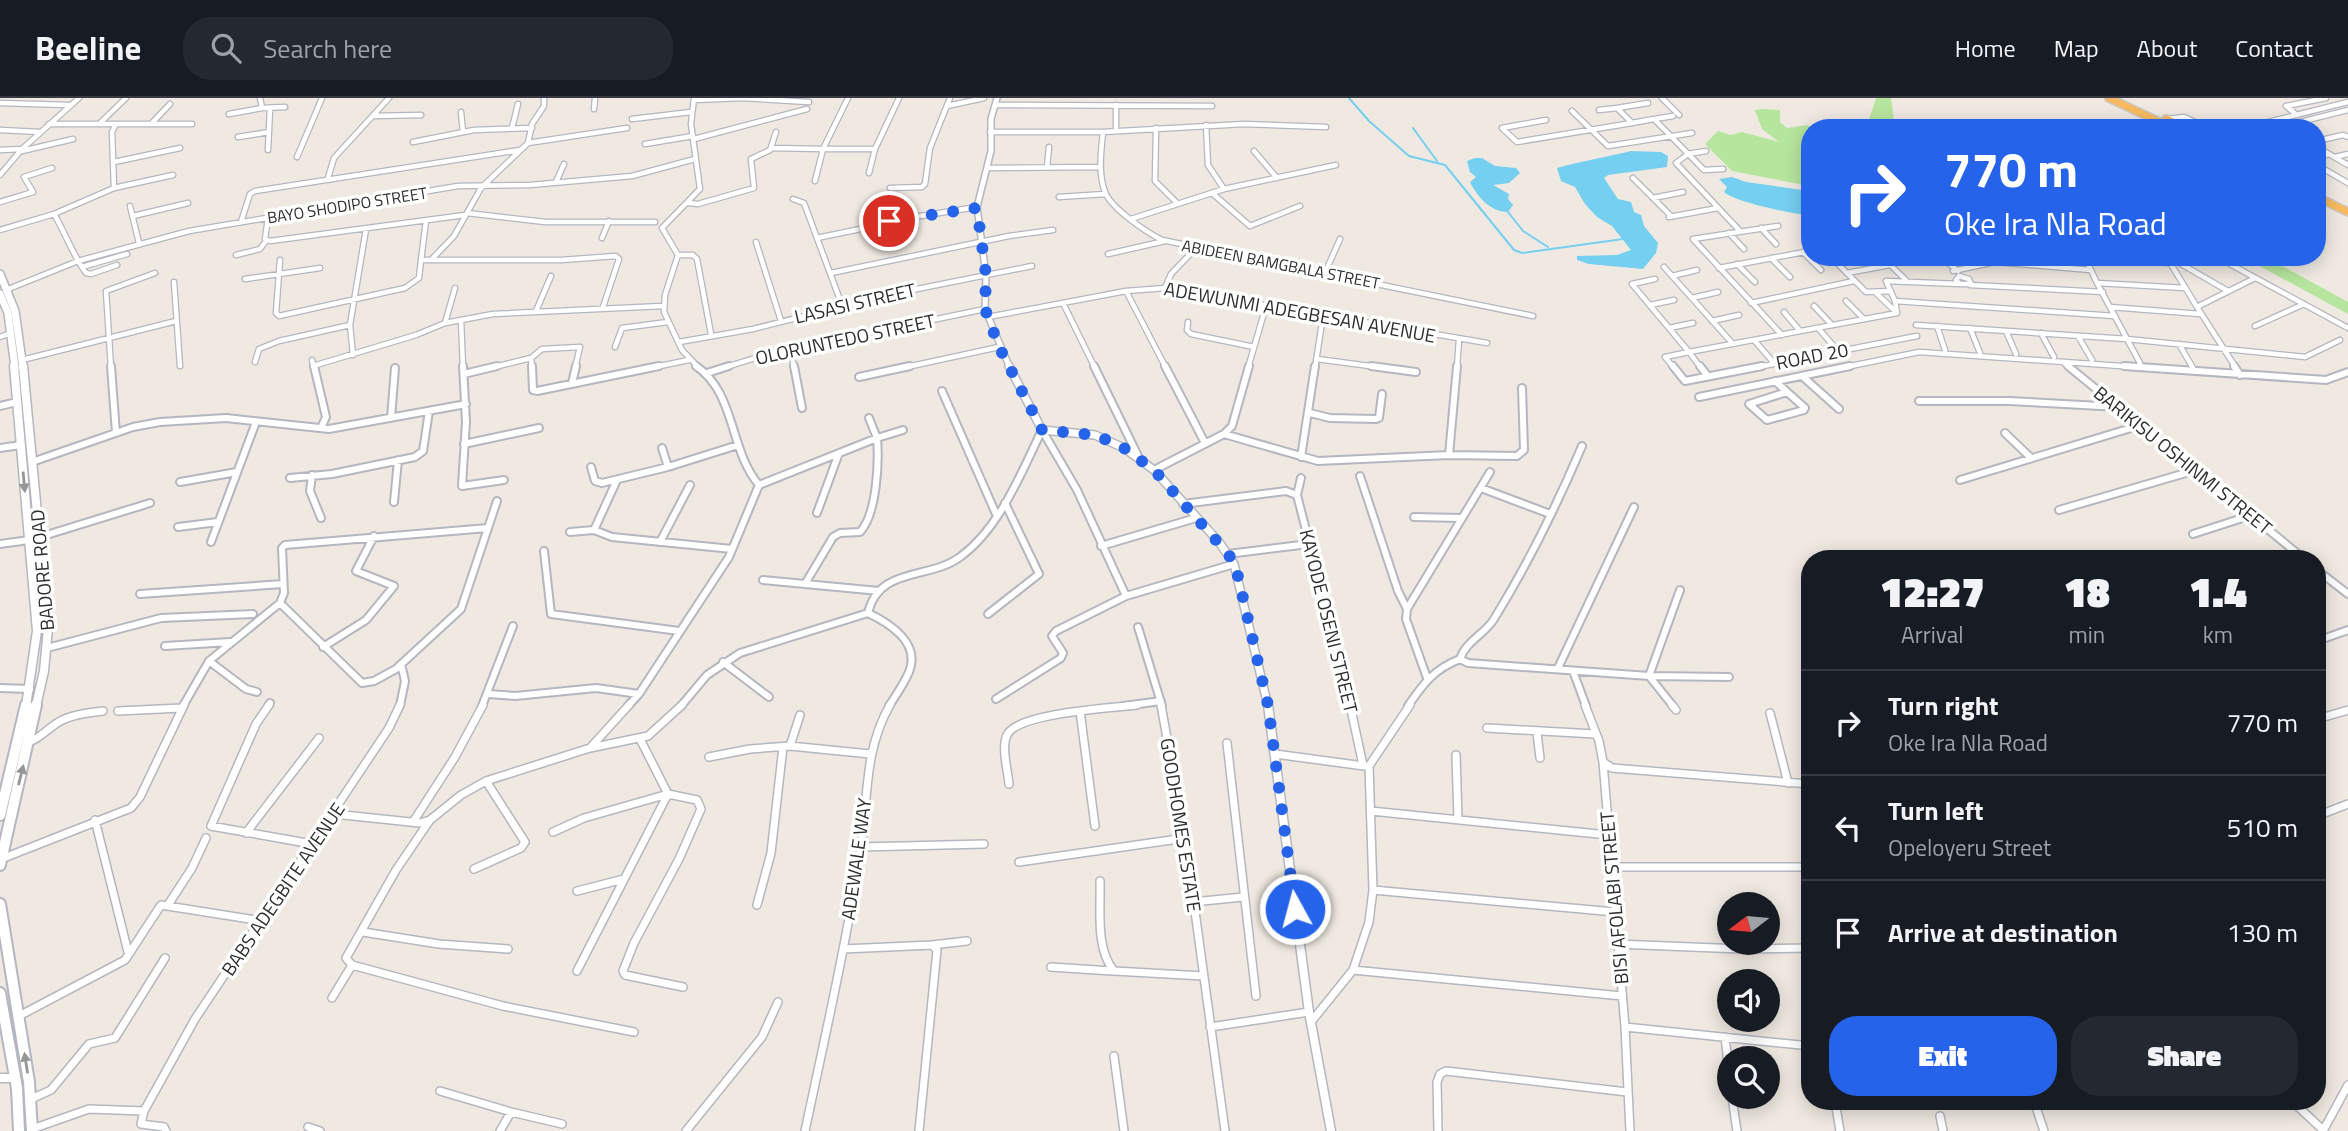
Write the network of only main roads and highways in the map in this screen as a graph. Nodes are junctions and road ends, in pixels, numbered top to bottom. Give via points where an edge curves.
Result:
1 (2109, 98) edge
2 (2122, 98) edge
3 (2153, 119) edge
4 (2167, 119) edge
5 (2326, 194) edge
6 (2326, 201) edge
7 (2348, 204) edge
8 (2348, 212) edge
9 (0, 274) edge
10 (2, 296) edge
11 (43, 567) junction
12 (32, 570) junction
13 (0, 814) edge
14 (1, 862) edge
15 (0, 904) edge
16 (0, 993) edge
17 (28, 1130) edge

1 - 3 highway
2 - 4 highway
5 - 7 highway
6 - 8 highway
9 - 10 main road, BADORE ROAD
10 - 11 main road, BADORE ROAD via 15,311
10 -> 12 main road, BADORE ROAD via 11,333
11 - 12 main road
14 -> 11 main road, BADORE ROAD via 47,648
12 - 13 main road, BADORE ROAD via 37,631 30,689
17 -> 15 main road via 31,1099
16 - 17 main road

